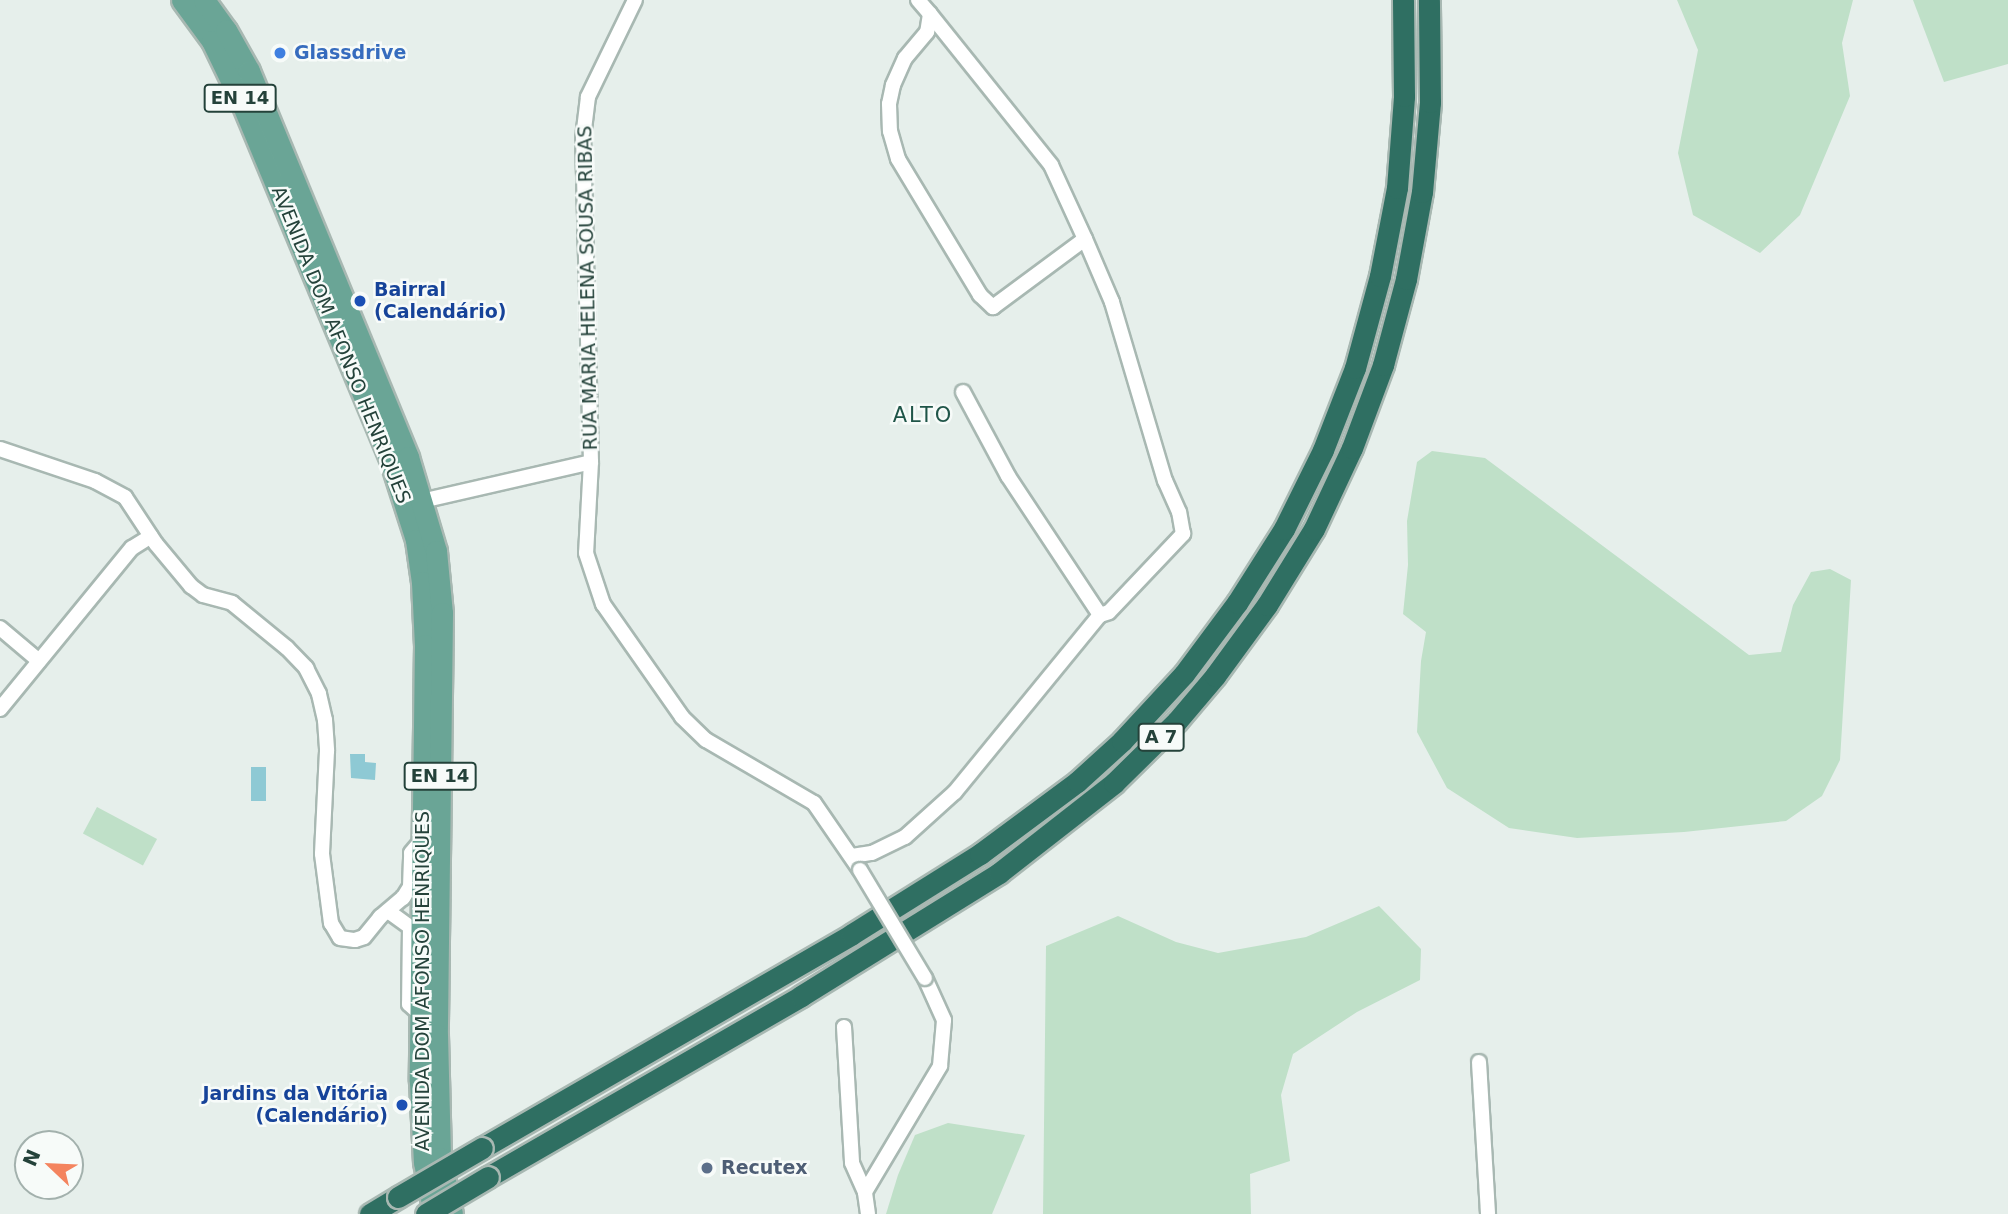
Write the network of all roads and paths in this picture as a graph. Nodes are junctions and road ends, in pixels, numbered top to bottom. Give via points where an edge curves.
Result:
1 (182, 0) edge
2 (204, 0) edge
3 (635, 0) edge
4 (918, 0) edge
5 (1403, 0) edge
6 (1429, 0) edge
7 (930, 13) junction
8 (1085, 239) junction
9 (963, 393) dead end
10 (0, 449) edge
11 (591, 462) junction
12 (430, 499) dead end
13 (151, 536) junction
14 (1100, 615) junction
15 (0, 628) edge
16 (39, 661) junction
17 (0, 709) edge
18 (422, 840) junction
19 (852, 856) junction
20 (388, 911) junction
21 (419, 1014) junction
22 (844, 1027) dead end
23 (1479, 1062) dead end
24 (865, 1192) junction
25 (370, 1214) edge
26 (426, 1214) edge
27 (434, 1214) edge
28 (453, 1214) edge
29 (868, 1214) edge
30 (1488, 1214) edge

1 - 18 main road, AVENIDA DOM AFONSO HENRIQUES / EN 14 via 212,41 241,101 391,462 416,540 425,645
2 - 28 main road, AVENIDA DOM AFONSO HENRIQUES / EN 14 via 249,71 408,457 436,551 442,613 440,1158
3 - 11 street, RUA MARIA HELENA SOUSA RIBAS via 588,97 583,135
4 - 7 street
5 - 25 highway, A 7, bridge via 1404,96 1397,188 1355,368 1289,520 1237,603 1184,674 1085,775 989,849 873,922
6 - 26 highway, A 7, bridge via 1430,92 1423,182 1406,279 1383,365 1352,448 1314,528 1267,605 1177,721 1114,783 999,873 791,1002
7 - 8 street via 1051,165
7 - 8 street via 927,32 905,58 893,85 888,104 890,131 898,159 980,295 993,307
8 - 14 street via 1112,302 1183,534 1139,585
9 - 14 street via 1008,476
10 - 13 street via 111,488 132,505
11 - 12 street
11 - 19 street, RUA MARIA HELENA SOUSA RIBAS via 586,553 603,604 681,717 706,740 814,803
13 - 16 street via 132,548
13 - 20 street via 191,586 203,595 232,603 306,668 325,720 322,853 331,923 340,938 355,940 364,937
14 - 19 street via 955,792 905,837 872,853
15 - 16 street
16 - 17 street
18 - 20 street via 411,853 410,887
18 - 21 main road, AVENIDA DOM AFONSO HENRIQUES / EN 14
19 - 24 street, RUA MARIA HELENA SOUSA RIBAS, bridge via 925,978 944,1020 940,1066
20 - 21 street via 410,927 408,1004
21 - 27 main road, AVENIDA DOM AFONSO HENRIQUES / EN 14 via 424,1161
22 - 24 street via 852,1163
23 - 30 street
24 - 29 street

